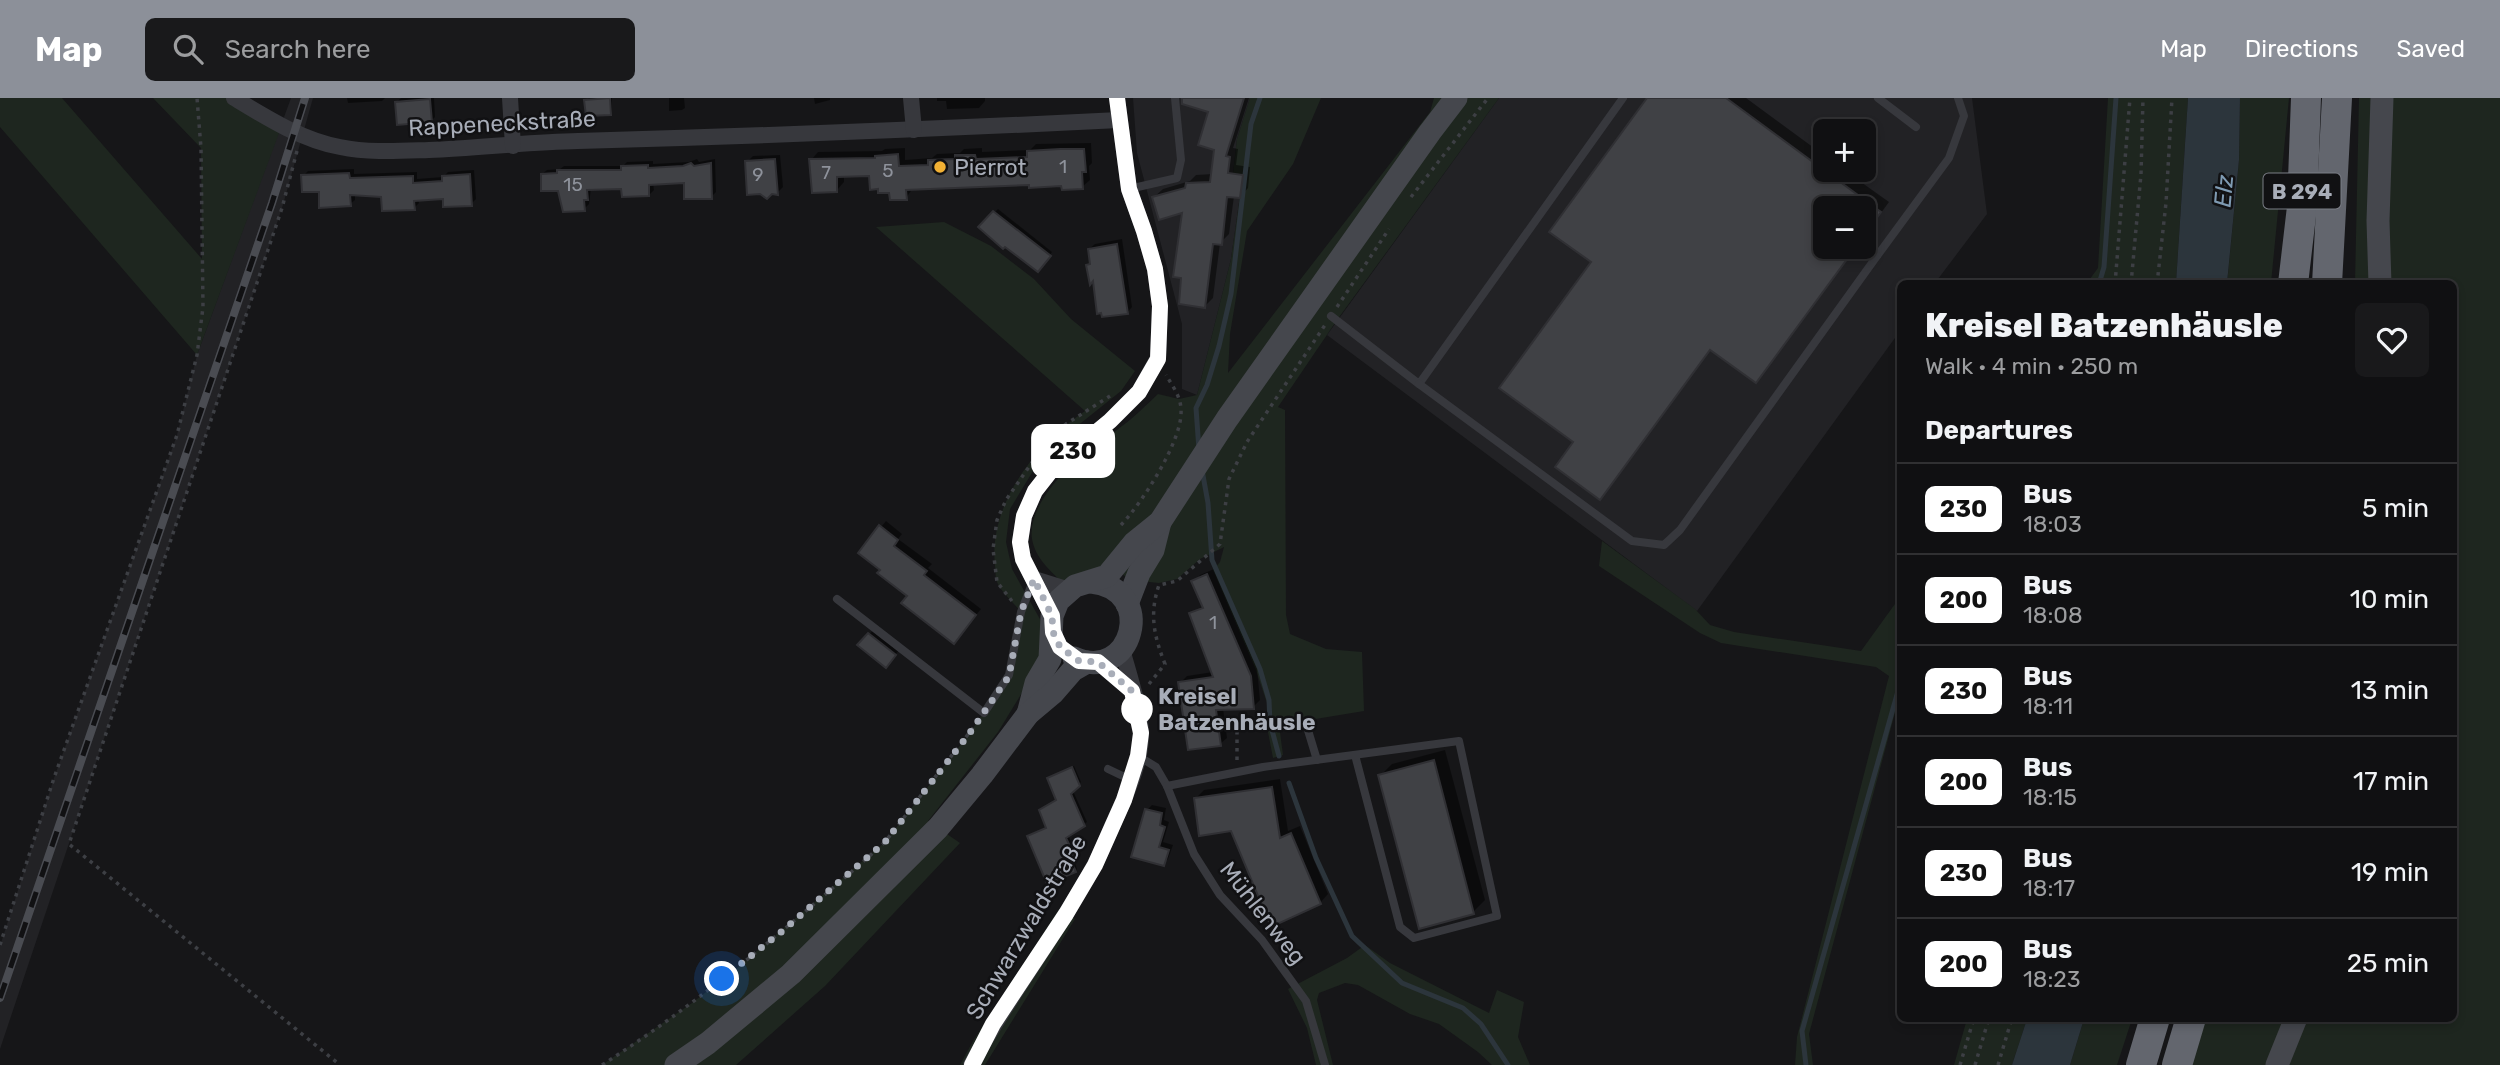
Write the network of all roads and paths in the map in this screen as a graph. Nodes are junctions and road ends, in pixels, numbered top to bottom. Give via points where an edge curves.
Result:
1 (197, 98) edge
2 (234, 98) edge
3 (510, 98) edge
4 (911, 98) edge
5 (1117, 98) edge
6 (1175, 98) edge
7 (1456, 98) edge
8 (1623, 98) edge
9 (1878, 98) edge
10 (1958, 98) edge
11 (2130, 98) edge
12 (2143, 98) edge
13 (2172, 98) edge
14 (2306, 98) edge
15 (2337, 98) edge
16 (2382, 98) edge
17 (1119, 120) junction
18 (1916, 127) dead end
19 (914, 130) junction
20 (302, 135) junction
21 (513, 146) junction
22 (1129, 189) junction
23 (1877, 256) joint
24 (2115, 280) edge
25 (2131, 280) edge
26 (2157, 280) edge
27 (2293, 280) edge
28 (2327, 280) edge
29 (2380, 280) edge
30 (1331, 316) dead end
31 (1158, 359) junction
32 (1419, 384) junction
33 (1160, 522) junction
34 (1120, 527) dead end
35 (1220, 544) dead end
36 (1034, 579) junction
37 (1149, 579) junction
38 (1091, 582) junction
39 (1069, 590) junction
40 (837, 599) dead end
41 (1127, 604) junction
42 (1052, 624) junction
43 (1122, 649) junction
44 (1092, 662) junction
45 (1133, 694) junction
46 (984, 713) junction
47 (1028, 714) junction
48 (1278, 727) dead end
49 (1307, 727) dead end
50 (1355, 755) junction
51 (1138, 756) junction
52 (1317, 760) junction
53 (1108, 769) dead end
54 (1237, 772) junction
55 (1131, 780) junction
56 (1167, 786) junction
57 (0, 945) edge
58 (1973, 1022) edge
59 (1988, 1022) edge
60 (2011, 1022) edge
61 (2154, 1022) edge
62 (2190, 1022) edge
63 (2294, 1022) edge
64 (340, 1065) edge
65 (602, 1065) edge
66 (676, 1065) edge
67 (971, 1065) edge
68 (1325, 1065) edge
69 (1960, 1065) edge
70 (1975, 1065) edge
71 (1998, 1065) edge
72 (2141, 1065) edge
73 (2177, 1065) edge
74 (2277, 1065) edge

1 - 57 path via 203,296 197,355 177,435
2 - 20 street, Rappeneckstraße
3 - 21 street
4 - 19 street
5 - 17 street
6 - 22 lane via 1181,159 1177,178
7 - 33 main road via 1227,419
8 - 32 lane
9 - 18 lane
10 - 23 lane via 1964,116 1949,158
11 - 24 path
12 - 25 path
13 - 26 path
14 - 27 highway, B 294
15 - 28 highway, B 294
16 - 29 main road
17 - 19 street, Rappeneckstraße
17 - 22 street
19 - 21 street, Rappeneckstraße
20 - 21 street, Rappeneckstraße via 365,151
20 - 64 path via 278,221 69,844
22 - 31 street via 1155,269 1160,306
23 - 32 lane via 1680,530 1664,545 1632,541
30 - 32 lane
31 - 34 path via 1180,399 1182,412 1158,473
31 - 36 street via 1139,392 1053,468 1035,491 1020,542
33 - 37 main road
33 - 38 main road via 1134,543 1107,576
35 - 37 path via 1177,581
36 - 39 street
36 - 42 street
36 - 46 lane via 1021,612 1009,676
37 - 41 main road
37 - 45 path via 1156,642 1165,664 1148,687
38 - 39 main road
38 - 41 main road via 1116,590
39 - 42 main road via 1058,601
40 - 46 lane
41 - 43 main road via 1132,627
42 - 44 main road via 1055,640 1065,652
42 - 47 main road via 1050,659 1036,683
43 - 44 main road via 1107,660
43 - 45 street, Schwarzwaldstraße
44 - 45 street
44 - 47 main road via 1073,670
45 - 51 street, Schwarzwaldstraße via 1141,733
46 - 65 path via 885,842 737,968
47 - 66 main road via 928,838 791,974
48 - 54 path via 1237,727
49 - 52 lane
50 - 50 lane via 1400,927 1414,938 1497,916 1459,741
50 - 52 lane
51 - 55 street, Schwarzwaldstraße
51 - 56 lane, Mühlenweg via 1156,768
52 - 54 lane
53 - 55 lane
54 - 56 lane
55 - 67 street, Schwarzwaldstraße via 1095,865
56 - 68 lane, Mühlenweg via 1194,854 1220,895 1262,940 1306,1001
58 - 69 path
59 - 70 path
60 - 71 path
61 - 72 highway
62 - 73 highway
63 - 74 main road

